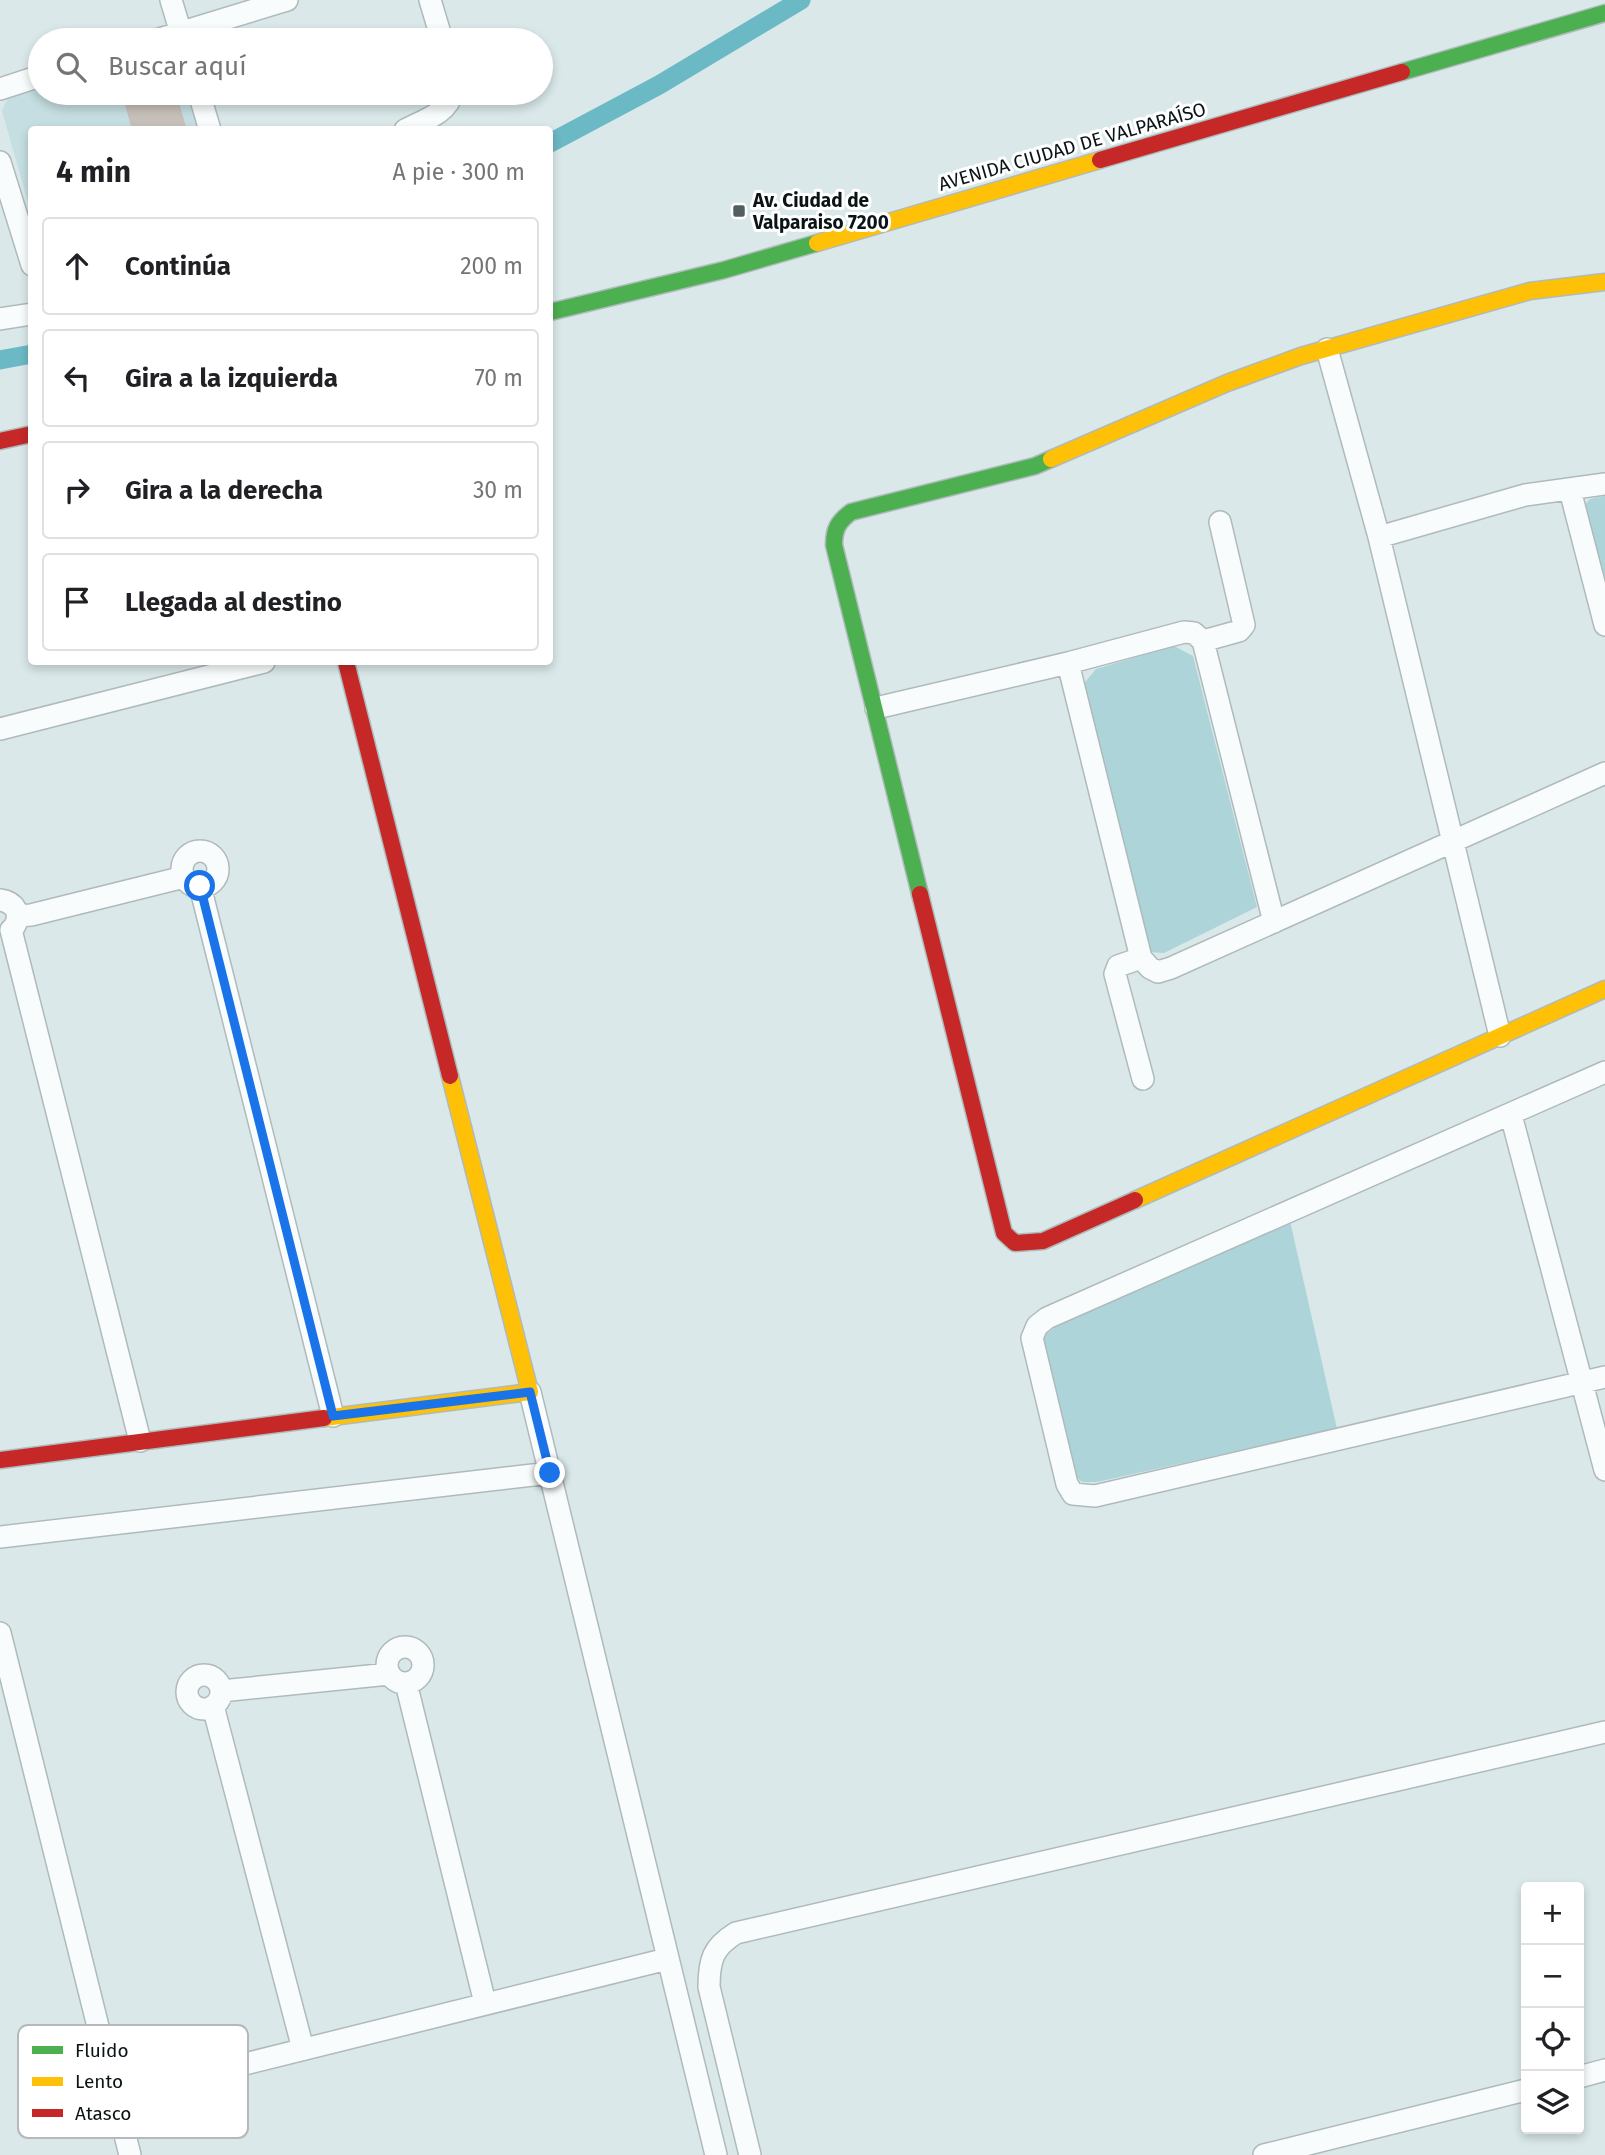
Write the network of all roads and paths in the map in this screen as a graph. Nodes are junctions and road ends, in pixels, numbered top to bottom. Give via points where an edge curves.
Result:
1 (171, 0) edge
2 (287, 0) edge
3 (430, 0) edge
4 (1605, 13) edge
5 (180, 28) edge
6 (205, 28) edge
7 (438, 28) edge
8 (28, 80) edge
9 (0, 89) edge
10 (203, 105) edge
11 (448, 105) edge
12 (209, 126) edge
13 (413, 126) edge
14 (0, 162) edge
15 (28, 251) edge
16 (1605, 282) edge
17 (553, 311) edge
18 (28, 315) edge
19 (0, 319) edge
20 (1327, 349) junction
21 (28, 435) edge
22 (0, 441) edge
23 (1605, 484) edge
24 (1570, 489) junction
25 (1220, 522) dead end
26 (1379, 537) junction
27 (1605, 625) edge
28 (1203, 641) junction
29 (1068, 663) junction
30 (252, 665) edge
31 (335, 665) edge
32 (347, 665) edge
33 (350, 684) junction
34 (876, 708) junction
35 (0, 729) edge
36 (1605, 773) edge
37 (1453, 840) junction
38 (0, 900) edge
39 (1274, 922) junction
40 (10, 926) edge
41 (1141, 958) junction
42 (1605, 989) edge
43 (1500, 1036) junction
44 (1605, 1072) edge
45 (1143, 1079) dead end
46 (1511, 1115) junction
47 (1605, 1377) edge
48 (1582, 1383) junction
49 (530, 1392) junction
50 (333, 1416) junction
51 (140, 1441) junction
52 (0, 1460) edge
53 (1605, 1470) edge
54 (550, 1473) junction
55 (0, 1537) edge
56 (0, 1633) edge
57 (1605, 1732) edge
58 (667, 1959) junction
59 (485, 2003) junction
60 (97, 2025) edge
61 (303, 2049) junction
62 (248, 2063) edge
63 (1605, 2070) edge
64 (1584, 2076) edge
65 (1521, 2091) edge
66 (126, 2138) edge
67 (130, 2155) edge
68 (716, 2155) edge
69 (750, 2155) edge
70 (1264, 2155) edge

1 - 5 street
2 - 6 street
3 - 7 street
4 - 17 street, AVENIDA CIUDAD DE VALPARAÍSO via 724,270
8 - 9 street
10 - 12 street
11 - 13 street
14 - 15 street
16 - 20 street via 1530,291
18 - 19 street
20 - 26 street
20 - 34 street via 1248,375 1035,466 851,512 837,522 834,545
21 - 22 street
23 - 24 street
24 - 26 street via 1525,495
24 - 27 street
25 - 28 street via 1244,625 1239,631
26 - 37 street
28 - 29 street via 1184,632
28 - 39 street
29 - 34 street
29 - 41 street
30 - 35 street
31 - 33 street
32 - 33 street
33 - 49 street
34 - 43 street via 1004,1233 1015,1242 1044,1241
36 - 37 street
37 - 39 street
37 - 43 street
38 - 40 street via 14,905
39 - 41 street via 1158,972
40 - 50 street via 31,915 192,882
40 - 51 street
41 - 45 street via 1118,966 1115,974
42 - 43 street
44 - 46 street
46 - 48 street
46 - 48 street via 1037,1326 1033,1351 1067,1484 1073,1494 1095,1496
47 - 48 street
48 - 53 street
49 - 50 street
49 - 54 street
50 - 51 street
51 - 52 street
54 - 55 street
54 - 58 street
56 - 60 street
57 - 69 street via 736,1933 714,1953 709,1987
58 - 59 street
58 - 68 street
59 - 61 street
59 - 61 street via 398,1678 217,1699
61 - 62 street
63 - 64 street
65 - 70 street
66 - 67 street

